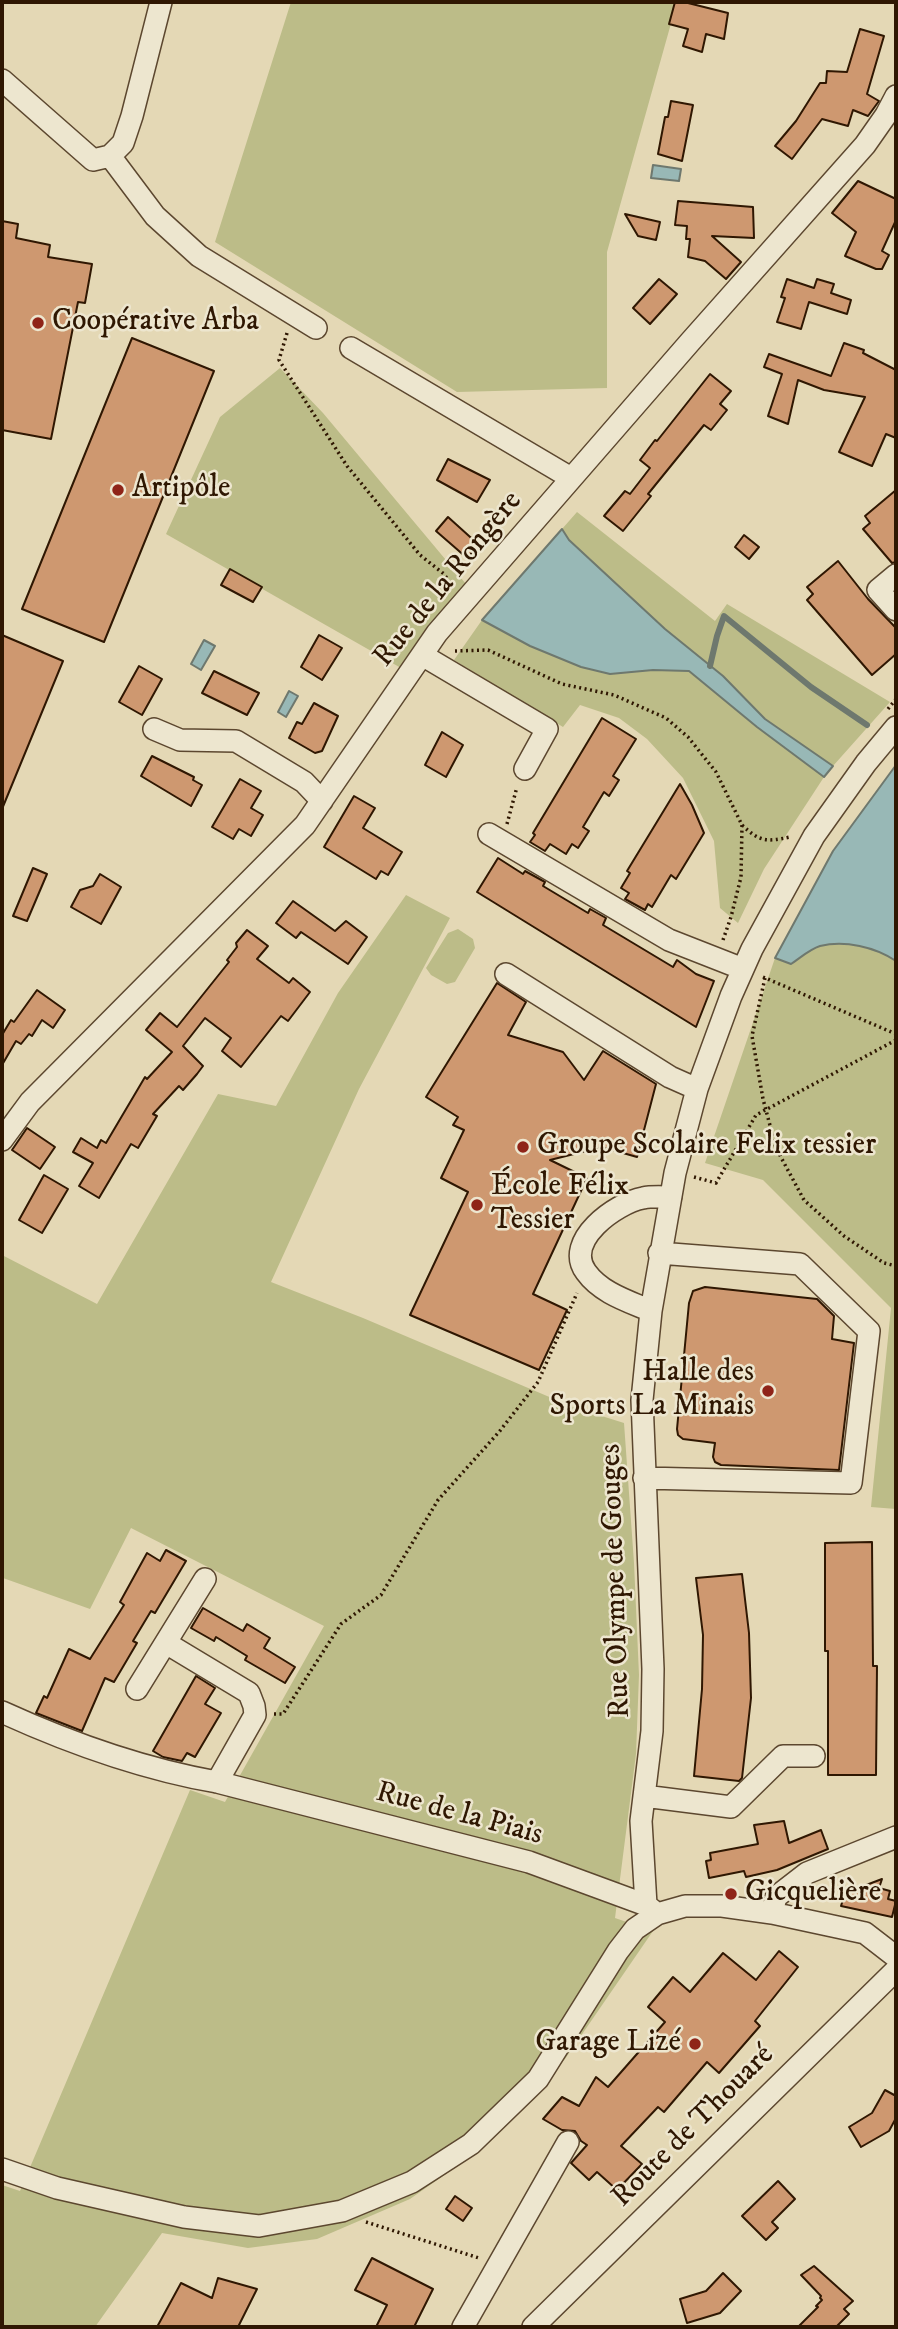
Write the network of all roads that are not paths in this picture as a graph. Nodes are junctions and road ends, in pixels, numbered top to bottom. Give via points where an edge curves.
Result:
1 (161, 2) edge
2 (2, 80) edge
3 (896, 96) edge
4 (891, 118) edge
5 (110, 156) junction
6 (316, 328) dead end
7 (351, 348) dead end
8 (571, 478) junction
9 (896, 575) edge
10 (896, 611) edge
11 (423, 654) junction
12 (896, 727) edge
13 (154, 729) dead end
14 (525, 769) road end
15 (322, 801) junction
16 (498, 839) road end
17 (506, 974) dead end
18 (750, 974) junction
19 (697, 1089) junction
20 (2, 1140) edge
21 (671, 1197) junction
22 (659, 1253) junction
23 (650, 1311) junction
24 (644, 1479) junction
25 (205, 1579) dead end
26 (166, 1643) junction
27 (138, 1689) dead end
28 (2, 1712) edge
29 (814, 1756) dead end
30 (218, 1783) junction
31 (644, 1796) junction
32 (896, 1837) edge
33 (652, 1910) junction
34 (772, 1913) junction
35 (896, 1957) edge
36 (896, 1970) edge
37 (568, 2142) dead end
38 (2, 2169) edge
39 (463, 2327) edge
40 (533, 2327) edge

1 - 5 street via 132,116 123,143
2 - 5 street via 93,160
3 - 4 street, Rue de la Rongère
4 - 8 street, Rue de la Rongère
5 - 6 street via 155,216 198,256
7 - 8 street
8 - 11 street, Rue de la Rongère
9 - 10 street via 878,590
11 - 14 street via 547,729
11 - 15 street, Rue de la Rongère
12 - 18 street, Rue Olympe de Gouges via 814,836 778,897
13 - 15 street via 180,740 236,741 304,782
15 - 20 street, Rue de la Rongère via 305,825 30,1102
16 - 18 street via 669,940
17 - 19 street via 670,1077
18 - 19 street, Rue Olympe de Gouges
19 - 21 street, Rue Olympe de Gouges
21 - 22 street, Rue Olympe de Gouges
21 - 23 street via 642,1198 609,1214 584,1240 581,1250 586,1272 608,1292
22 - 23 street, Rue Olympe de Gouges
22 - 24 street via 800,1264 869,1331 851,1483
23 - 24 street, Rue Olympe de Gouges via 642,1400
24 - 31 street, Rue Olympe de Gouges via 653,1669
25 - 26 street
26 - 27 street
26 - 30 street via 249,1693 254,1706 255,1715
28 - 30 street, Rue de la Piais via 61,1739
29 - 31 street via 783,1756 731,1807
30 - 33 street, Rue de la Piais via 529,1862
31 - 33 street, Rue Olympe de Gouges via 641,1821
32 - 34 street via 807,1873 776,1897
33 - 34 street via 722,1906
33 - 38 street via 618,1951 538,2079 471,2144 412,2182 342,2211 259,2226 184,2217 57,2188
34 - 35 street via 865,1933
36 - 40 street, Route de Thouaré
37 - 39 street

